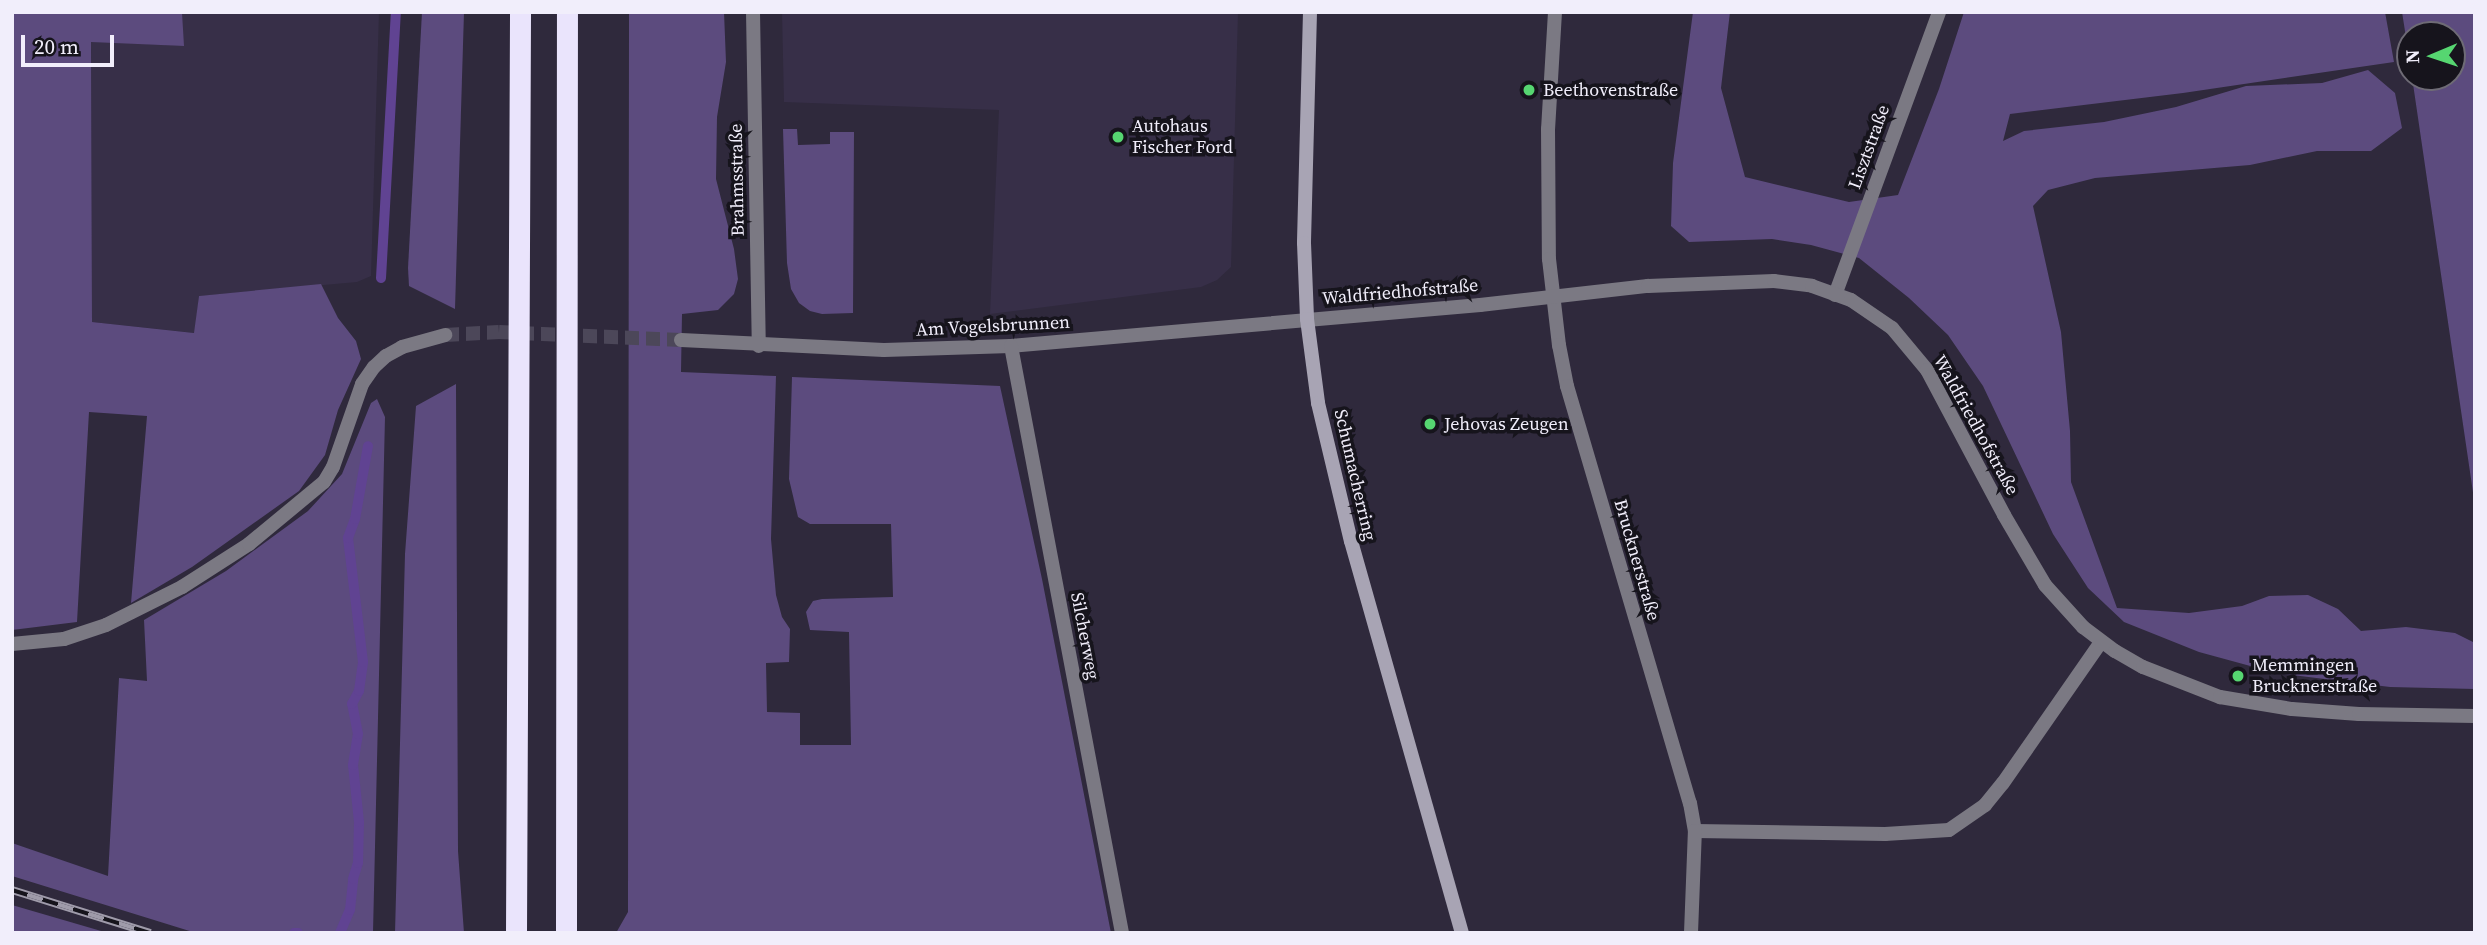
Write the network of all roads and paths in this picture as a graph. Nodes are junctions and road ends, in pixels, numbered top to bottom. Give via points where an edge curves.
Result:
1 (520, 12) edge
2 (568, 12) edge
3 (753, 12) edge
4 (1310, 12) edge
5 (1555, 12) edge
6 (1939, 12) edge
7 (1835, 295) junction
8 (1553, 297) junction
9 (1307, 319) junction
10 (445, 335) tunnel mouth
11 (681, 340) tunnel mouth
12 (760, 346) junction
13 (1011, 346) junction
14 (2101, 642) junction
15 (12, 644) edge
16 (2475, 716) edge
17 (1695, 831) junction
18 (516, 933) edge
19 (566, 933) edge
20 (1122, 933) edge
21 (1462, 933) edge
22 (1691, 933) edge

1 - 18 highway
2 - 19 highway
3 - 12 street, Brahmsstraße
4 - 9 main road, Schumacherring via 1304,243
5 - 8 street via 1548,129
6 - 7 street, Lisztstraße
7 - 8 street, Waldfriedhofstraße via 1812,286 1774,281 1660,285
7 - 14 street, Waldfriedhofstraße via 1851,300 1892,328 1927,370 2045,585
8 - 9 street, Waldfriedhofstraße
8 - 17 street, Brucknerstraße via 1567,386
9 - 13 street, Am Vogelsbrunnen
9 - 21 main road, Schumacherring via 1318,403 1351,541
10 - 15 street via 402,347 374,367 362,384 324,482 249,544 181,587 106,625 64,639
11 - 12 street, Am Vogelsbrunnen
12 - 13 street, Am Vogelsbrunnen via 884,350
13 - 20 street, Silcherweg
14 - 16 street, Waldfriedhofstraße via 2143,667 2220,697 2345,713
14 - 17 street via 2003,783 1985,805 1949,830 1885,834
17 - 22 street, Brucknerstraße

